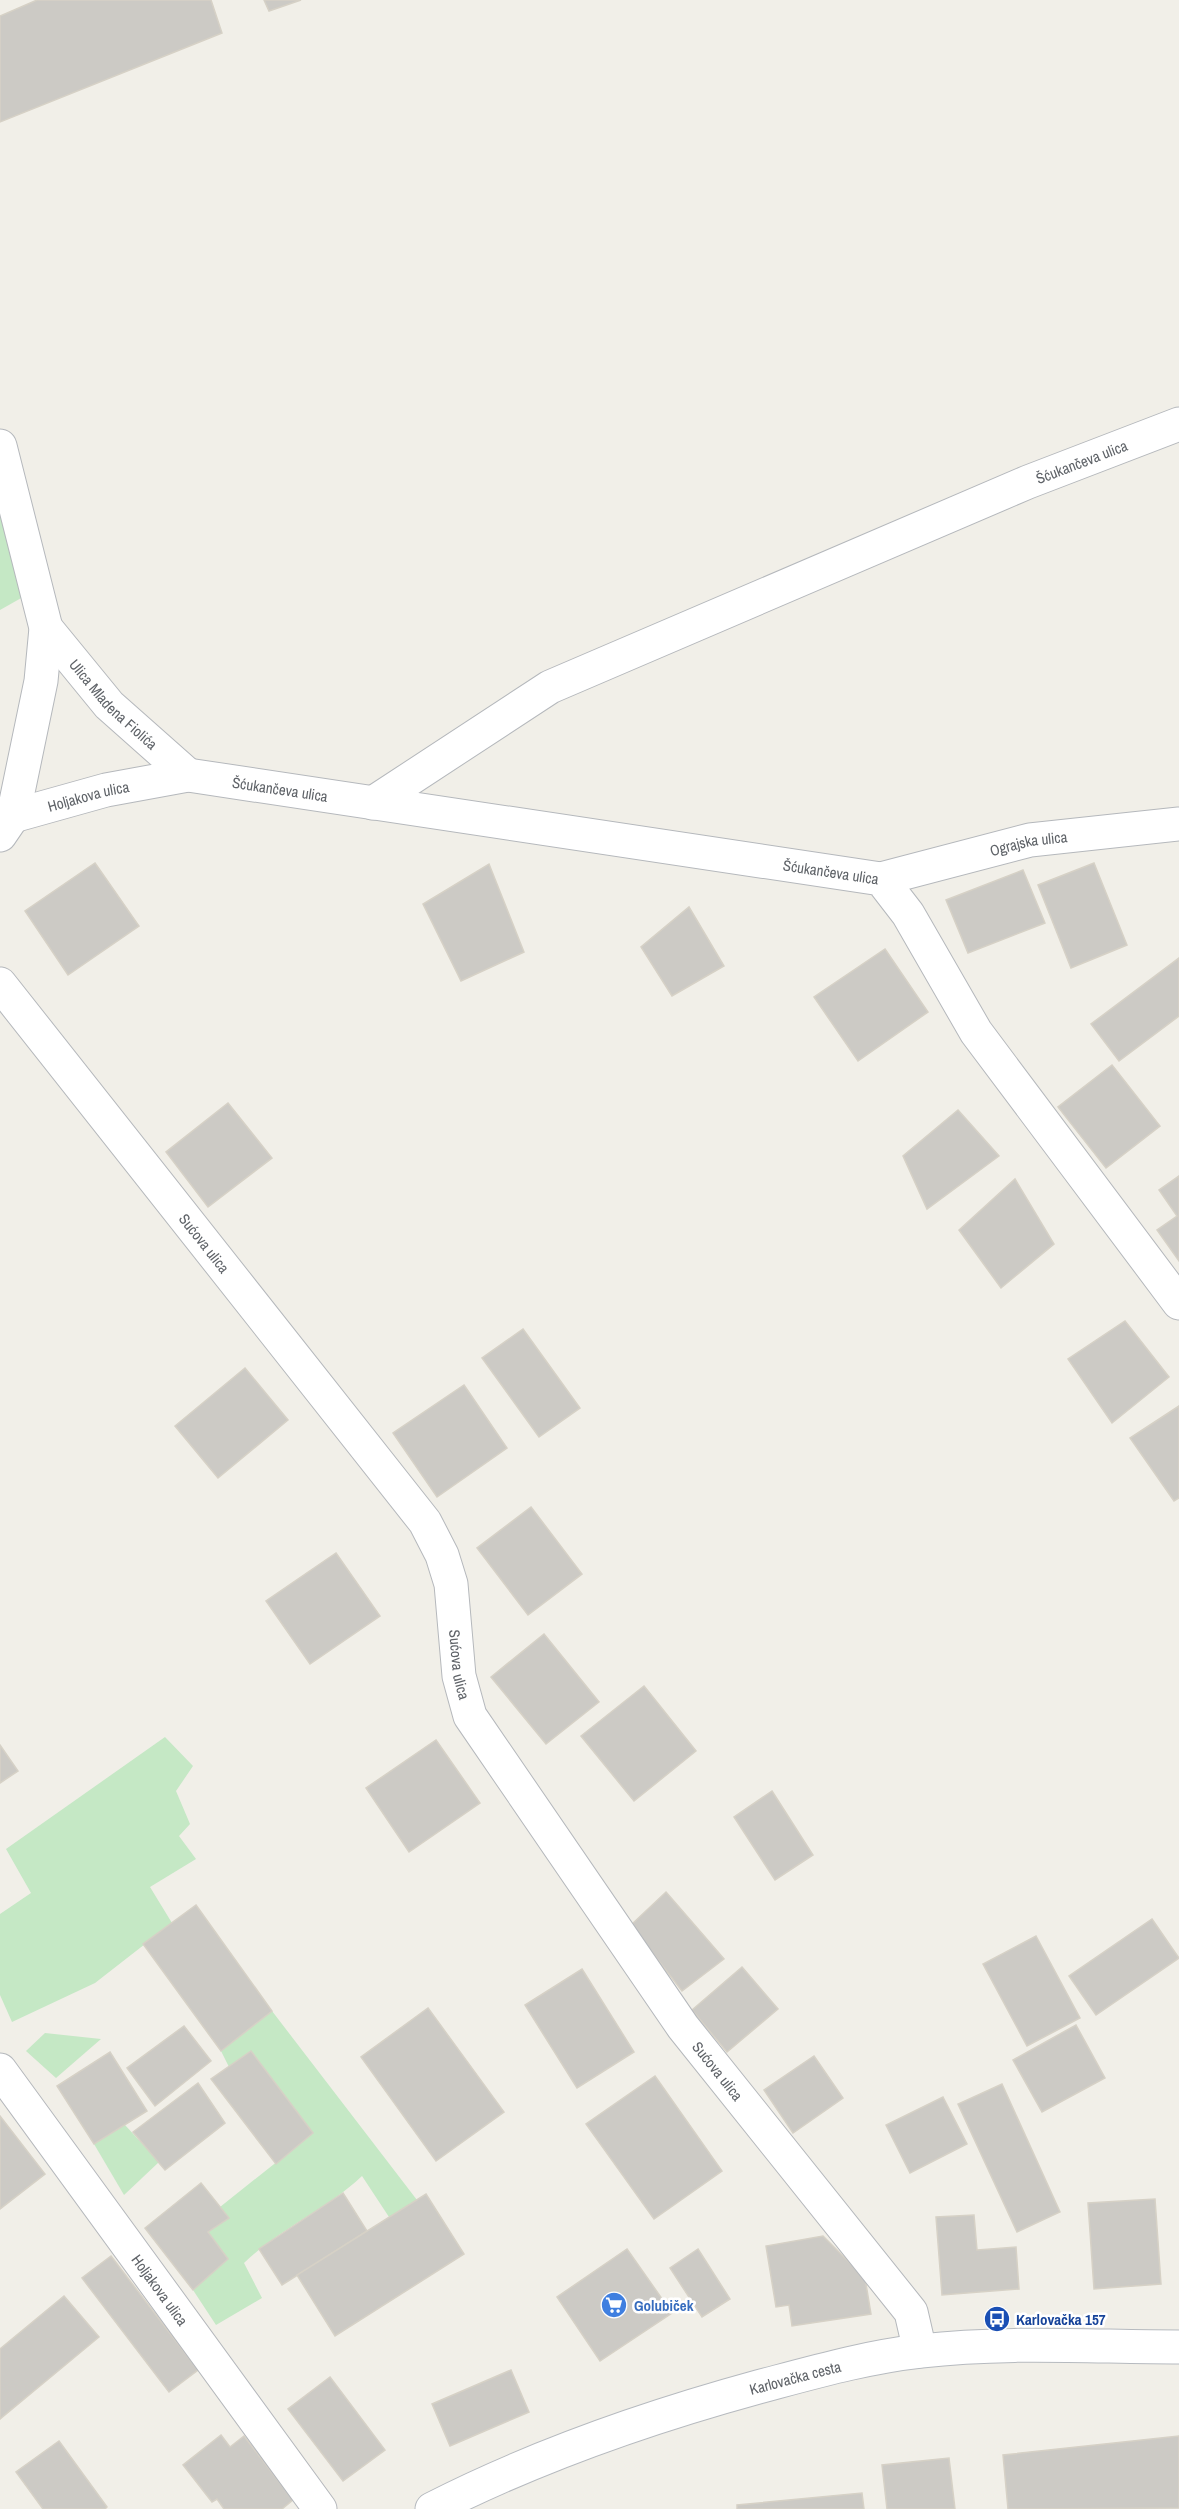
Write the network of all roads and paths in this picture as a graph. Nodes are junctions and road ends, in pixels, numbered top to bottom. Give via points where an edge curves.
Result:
1 (1179, 424) edge
2 (0, 446) edge
3 (46, 628) junction
4 (188, 775) junction
5 (373, 803) junction
6 (1179, 824) edge
7 (6, 826) edge
8 (881, 879) junction
9 (0, 984) edge
10 (1179, 1303) edge
11 (0, 2070) edge
12 (1179, 2347) edge
13 (920, 2351) junction
14 (320, 2509) edge
15 (432, 2509) edge

1 - 5 street, Šćukančeva ulica via 1028,482 550,687
2 - 3 street, Ulica Mladena Fiolića
3 - 4 street, Ulica Mladena Fiolića via 109,705
3 - 7 street, Ulica Mladena Fiolića via 41,681
4 - 5 street, Šćukančeva ulica
4 - 7 street, Holjakova ulica via 106,790
5 - 8 street, Šćukančeva ulica
6 - 8 street, Ograjska ulica via 1030,840
8 - 10 street, Šćukančeva ulica via 908,914 976,1032
9 - 13 street, Sućova ulica via 425,1522 451,1584 459,1676 470,1716 683,2027 911,2312
11 - 14 street, Holjakova ulica
12 - 13 street, Karlovačka cesta via 988,2346
13 - 15 street, Karlovačka cesta via 821,2370 608,2432

